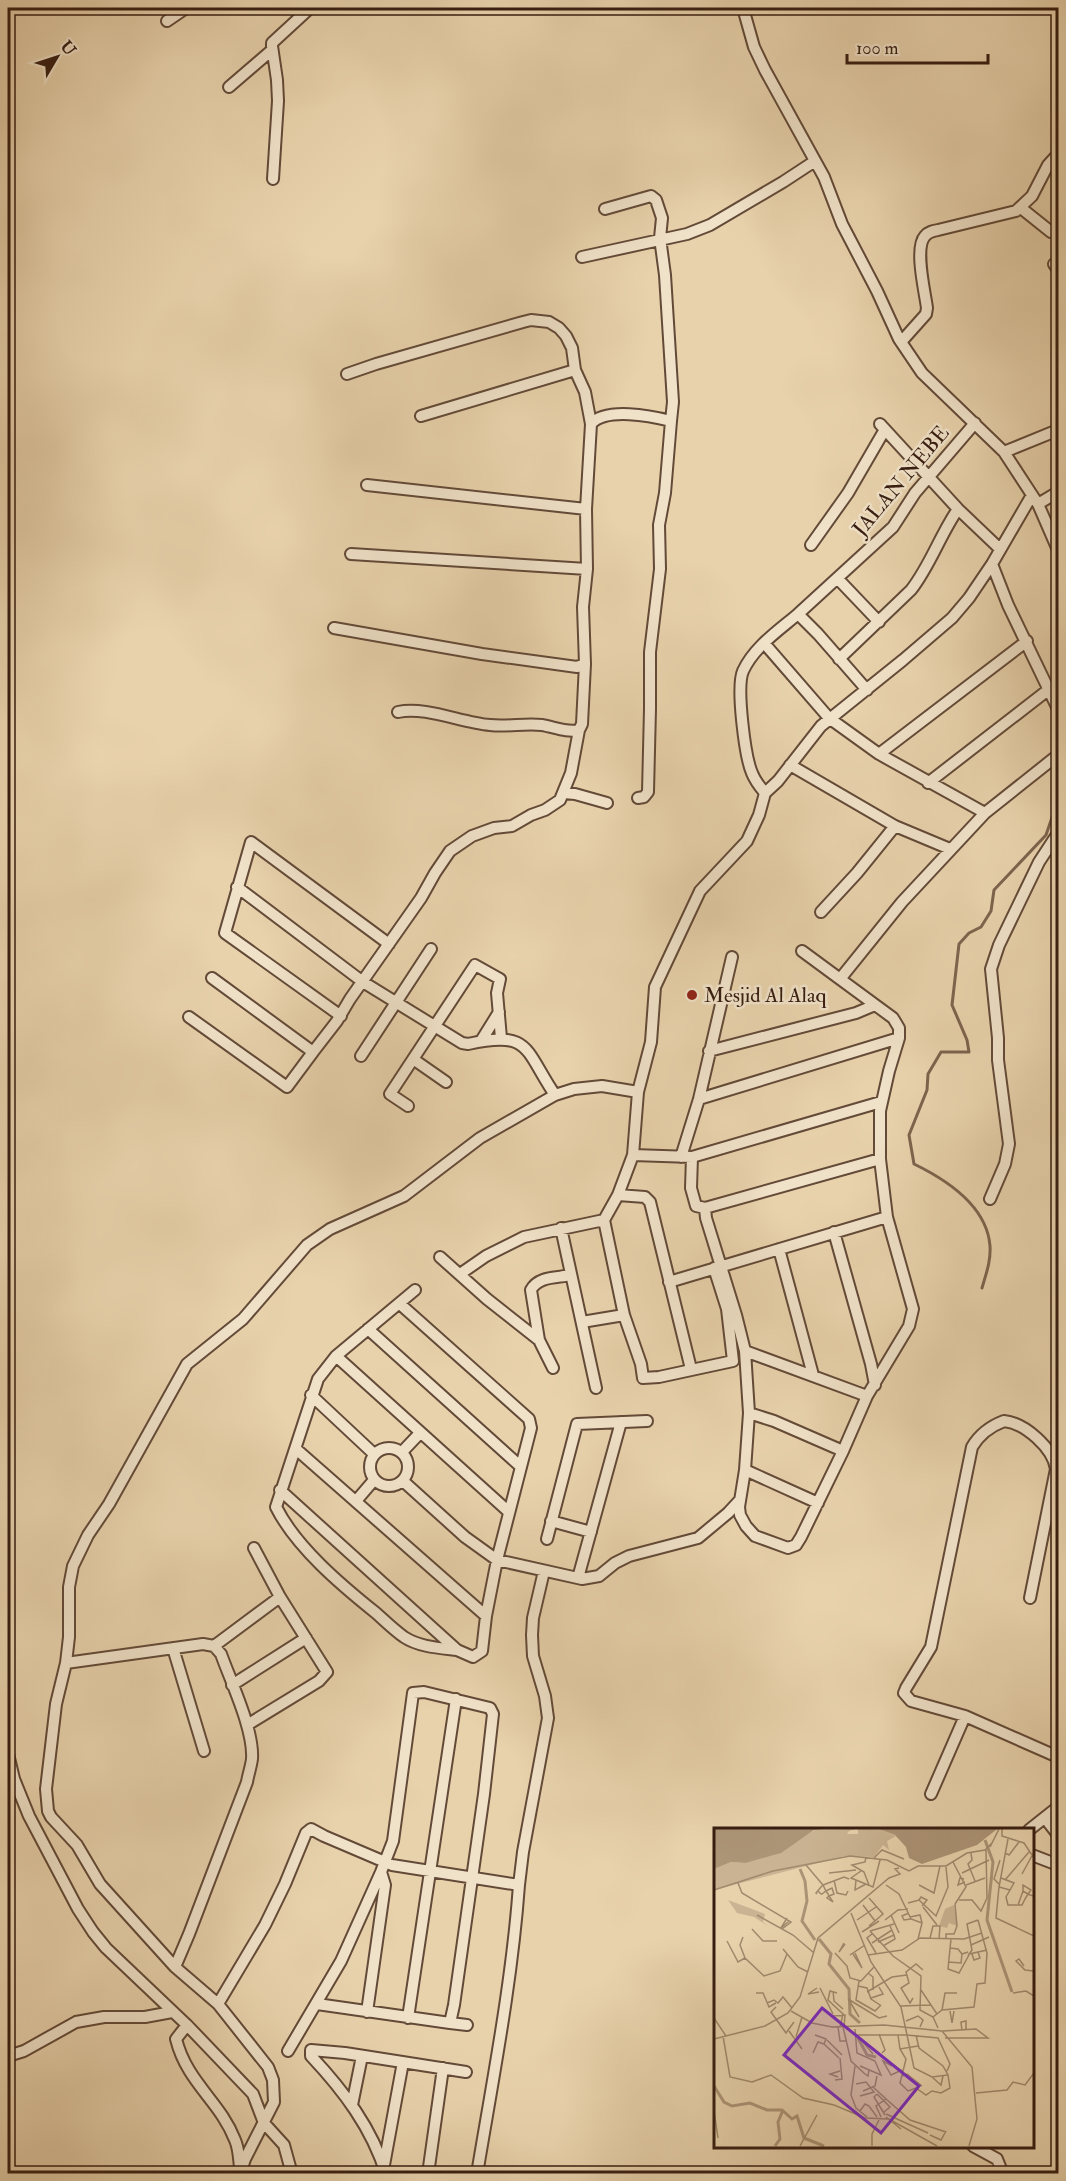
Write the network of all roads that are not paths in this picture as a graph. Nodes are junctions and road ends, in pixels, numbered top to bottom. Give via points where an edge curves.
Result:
1 (186, 8) edge
2 (309, 8) edge
3 (743, 8) edge
4 (167, 21) dead end
5 (272, 50) junction
6 (229, 87) dead end
7 (1059, 154) edge
8 (815, 161) junction
9 (273, 179) dead end
10 (1021, 208) junction
11 (605, 209) dead end
12 (1059, 232) edge
13 (660, 238) junction
14 (582, 257) dead end
15 (901, 342) junction
16 (575, 370) junction
17 (347, 374) dead end
18 (421, 416) dead end
19 (671, 421) junction
20 (975, 423) junction
21 (591, 424) junction
22 (1059, 430) edge
23 (1004, 452) junction
24 (929, 477) junction
25 (367, 485) dead end
26 (1059, 492) edge
27 (1035, 499) junction
28 (586, 509) junction
29 (958, 509) junction
30 (811, 545) dead end
31 (1000, 549) junction
32 (1059, 550) edge
33 (351, 554) dead end
34 (992, 564) junction
35 (587, 569) junction
36 (838, 579) junction
37 (798, 614) junction
38 (879, 622) junction
39 (334, 628) dead end
40 (1027, 641) junction
41 (764, 643) junction
42 (839, 659) junction
43 (585, 664) junction
44 (867, 690) junction
45 (1048, 690) junction
46 (1059, 709) edge
47 (398, 712) dead end
48 (829, 718) junction
49 (579, 730) junction
50 (879, 754) junction
51 (1057, 760) edge
52 (790, 765) junction
53 (928, 783) junction
54 (765, 793) junction
55 (564, 794) junction
56 (638, 798) dead end
57 (607, 803) dead end
58 (985, 813) junction
59 (895, 826) junction
60 (1059, 833) edge
61 (950, 849) junction
62 (237, 887) junction
63 (821, 912) dead end
64 (389, 944) junction
65 (431, 949) dead end
66 (802, 951) dead end
67 (732, 957) dead end
68 (212, 978) dead end
69 (840, 979) junction
70 (363, 982) junction
71 (396, 1003) junction
72 (875, 1005) junction
73 (499, 1012) junction
74 (341, 1016) junction
75 (189, 1017) dead end
76 (435, 1026) junction
77 (501, 1038) junction
78 (899, 1038) junction
79 (482, 1041) junction
80 (709, 1051) junction
81 (313, 1052) junction
82 (361, 1056) dead end
83 (413, 1059) junction
84 (446, 1082) dead end
85 (638, 1092) junction
86 (555, 1095) junction
87 (699, 1099) junction
88 (881, 1102) junction
89 (408, 1106) dead end
90 (633, 1155) junction
91 (686, 1157) junction
92 (880, 1159) junction
93 (618, 1195) junction
94 (990, 1199) dead end
95 (705, 1208) junction
96 (887, 1217) junction
97 (604, 1220) junction
98 (561, 1228) junction
99 (834, 1232) junction
100 (779, 1249) junction
101 (440, 1257) dead end
102 (717, 1267) junction
103 (460, 1274) junction
104 (571, 1275) junction
105 (669, 1282) junction
106 (415, 1290) dead end
107 (400, 1304) junction
108 (624, 1316) junction
109 (582, 1322) junction
110 (368, 1329) junction
111 (539, 1340) junction
112 (745, 1351) junction
113 (336, 1356) junction
114 (553, 1368) dead end
115 (691, 1369) junction
116 (813, 1375) junction
117 (643, 1378) junction
118 (874, 1384) junction
119 (596, 1388) dead end
120 (648, 1389) dead end
121 (311, 1395) junction
122 (867, 1396) junction
123 (749, 1413) junction
124 (647, 1421) dead end
125 (621, 1422) junction
126 (420, 1433) junction
127 (296, 1449) junction
128 (843, 1451) junction
129 (402, 1452) junction
130 (374, 1454) junction
131 (519, 1466) junction
132 (745, 1470) junction
133 (374, 1480) junction
134 (403, 1480) junction
135 (280, 1490) junction
136 (740, 1500) junction
137 (356, 1501) junction
138 (818, 1503) junction
139 (509, 1512) junction
140 (552, 1521) junction
141 (591, 1532) junction
142 (546, 1539) dead end
143 (254, 1548) dead end
144 (497, 1560) junction
145 (544, 1571) junction
146 (578, 1578) junction
147 (280, 1597) junction
148 (1030, 1598) dead end
149 (486, 1616) junction
150 (306, 1638) junction
151 (214, 1646) junction
152 (173, 1648) junction
153 (457, 1650) junction
154 (66, 1663) junction
155 (232, 1685) junction
156 (456, 1699) junction
157 (965, 1716) junction
158 (247, 1725) junction
159 (204, 1751) dead end
160 (8, 1754) edge
161 (1059, 1757) edge
162 (931, 1794) dead end
163 (1059, 1807) edge
164 (1044, 1818) junction
165 (1032, 1828) edge
166 (1059, 1835) edge
167 (1033, 1855) edge
168 (1059, 1865) edge
169 (383, 1867) junction
170 (429, 1871) junction
171 (472, 1877) junction
172 (519, 1885) junction
173 (175, 1967) junction
174 (218, 2004) junction
175 (317, 2004) junction
176 (172, 2012) junction
177 (367, 2012) junction
178 (408, 2018) junction
179 (450, 2023) junction
180 (187, 2025) junction
181 (467, 2025) dead end
182 (288, 2051) dead end
183 (8, 2056) edge
184 (362, 2056) junction
185 (403, 2062) junction
186 (443, 2068) junction
187 (466, 2072) dead end
188 (352, 2105) junction
189 (264, 2123) junction
190 (977, 2148) edge
191 (385, 2170) edge
192 (240, 2171) edge
193 (292, 2174) edge
194 (428, 2174) edge
195 (477, 2174) edge
196 (1003, 2174) edge

1 - 4 street
2 - 5 street via 273,43
3 - 8 street via 754,47
5 - 6 street
5 - 9 street via 278,100
7 - 10 street
8 - 13 street via 710,225
8 - 15 street
10 - 12 street via 1051,232
10 - 15 street via 926,235 920,257 926,314
11 - 13 street via 654,197 662,218
13 - 14 street
13 - 19 street via 672,372
15 - 20 street via 922,373
16 - 17 street via 572,348 559,328 549,322 531,320
16 - 18 street
16 - 21 street via 585,392
19 - 21 street via 612,414
19 - 56 street via 650,652 648,792
20 - 23 street
20 - 24 street, JALAN NEBE
21 - 28 street
22 - 23 street
23 - 27 street
24 - 29 street
24 - 30 street via 882,428 848,493
24 - 36 street, JALAN NEBE via 893,527
25 - 28 street
26 - 27 street
27 - 31 street
27 - 32 street
28 - 35 street
29 - 31 street
29 - 38 street via 919,579
31 - 34 street
33 - 35 street
34 - 40 street
34 - 44 street via 952,618
35 - 43 street via 583,607
36 - 37 street, JALAN NEBE
36 - 38 street
37 - 41 street, JALAN NEBE
37 - 42 street
38 - 42 street
39 - 43 street via 482,654 577,667
40 - 45 street
40 - 50 street
41 - 48 street
41 - 54 street, JALAN NEBE via 743,671 741,683 746,753 752,773
42 - 44 street
43 - 49 street
44 - 48 street
45 - 46 street
45 - 53 street
47 - 49 street via 423,712 490,725
48 - 50 street
48 - 52 street
49 - 55 street
50 - 53 street
51 - 58 street
52 - 54 street
52 - 59 street
53 - 58 street
54 - 85 street via 747,841 700,891 662,970 655,987 651,1042
55 - 57 street
55 - 64 street via 545,810 512,826 472,836 450,851
58 - 61 street
59 - 61 street
59 - 63 street
60 - 94 street via 1039,862 991,969 1009,1144
61 - 69 street
62 - 64 street via 251,842
62 - 70 street
62 - 74 street via 225,933
64 - 70 street
65 - 71 street
66 - 69 street
67 - 80 street
68 - 81 street
69 - 72 street
70 - 71 street
70 - 74 street
71 - 76 street
71 - 82 street
72 - 78 street via 897,1023
72 - 80 street
73 - 76 street via 500,979 475,965
73 - 77 street
73 - 79 street
74 - 81 street
75 - 81 street via 287,1087
76 - 79 street via 462,1043
76 - 83 street
77 - 79 street
77 - 86 street via 518,1042 525,1049
78 - 87 street
78 - 88 street
80 - 87 street
83 - 84 street
83 - 89 street via 390,1094
85 - 86 street via 602,1086
85 - 90 street
86 - 154 street via 480,1138 404,1196 315,1239 243,1319 187,1365 73,1566
87 - 91 street
88 - 91 street
88 - 92 street
90 - 91 street
90 - 93 street
91 - 95 street via 696,1206
92 - 95 street
92 - 96 street
93 - 97 street
93 - 105 street via 645,1197 650,1202
95 - 102 street
96 - 99 street
96 - 118 street via 913,1309 909,1326
97 - 98 street
97 - 108 street
98 - 103 street via 524,1237
98 - 104 street
99 - 100 street
99 - 118 street
100 - 102 street
100 - 116 street
101 - 103 street
102 - 105 street
102 - 112 street
102 - 115 street via 734,1360
103 - 111 street
104 - 109 street
104 - 111 street via 541,1280 532,1288
105 - 115 street
106 - 107 street
107 - 110 street
107 - 131 street via 527,1416 531,1428
108 - 109 street
108 - 117 street
109 - 119 street
110 - 113 street
110 - 131 street
111 - 114 street
112 - 116 street
112 - 123 street
113 - 121 street
113 - 126 street
115 - 117 street
116 - 122 street
117 - 120 street
118 - 122 street
121 - 127 street
121 - 130 street
122 - 128 street
123 - 128 street
123 - 132 street
124 - 125 street
125 - 140 street via 577,1424
125 - 141 street
126 - 129 street
126 - 139 street
127 - 135 street
127 - 137 street
128 - 138 street
129 - 130 street via 388,1447
129 - 134 street via 409,1466
130 - 133 street via 369,1464
131 - 139 street
132 - 136 street
132 - 138 street
133 - 134 street via 389,1487
133 - 137 street
134 - 144 street via 465,1537
135 - 153 street
135 - 153 street via 276,1507 299,1541 361,1601 404,1637 424,1645
136 - 138 street via 740,1515 750,1532 788,1548 801,1537
136 - 146 street via 698,1538 628,1556 599,1576
137 - 149 street
139 - 144 street
140 - 141 street
140 - 142 street
141 - 146 street
143 - 147 street
144 - 145 street
144 - 149 street
145 - 146 street
145 - 172 street via 532,1635 548,1718
147 - 150 street
147 - 151 street
148 - 157 street via 1056,1469 1053,1457 1034,1437 1004,1421 986,1431 972,1448 931,1647 904,1693 911,1701
149 - 153 street via 482,1651 473,1657
150 - 155 street
150 - 158 street via 326,1667 325,1677
151 - 152 street
151 - 155 street via 221,1654
152 - 154 street
152 - 159 street
154 - 173 street via 56,1704 46,1788 48,1811 77,1845 100,1884
155 - 158 street
156 - 169 street via 419,1692 411,1696 393,1841
156 - 170 street
156 - 171 street via 490,1708 493,1714
157 - 161 street
157 - 162 street
158 - 173 street via 252,1759 247,1782
160 - 176 street via 29,1816 83,1917 106,1948
163 - 164 street
164 - 165 street
164 - 166 street
167 - 168 street
169 - 170 street
169 - 174 street via 311,1829 308,1831 265,1925
169 - 175 street
169 - 177 street via 385,1885
170 - 171 street
170 - 178 street
171 - 172 street
171 - 179 street
172 - 195 street via 502,2030
173 - 174 street
174 - 189 street via 268,2067 274,2102
175 - 177 street
175 - 182 street
176 - 180 street
176 - 183 street via 76,2022
177 - 178 street
178 - 179 street
179 - 181 street
180 - 189 street via 254,2094
180 - 192 street via 176,2039 178,2047 188,2071 229,2127 237,2143
184 - 185 street
184 - 188 street
184 - 188 street via 314,2049 310,2052
185 - 186 street
185 - 191 street
186 - 187 street
186 - 194 street
188 - 191 street
189 - 192 street
189 - 193 street via 284,2145
190 - 196 street via 997,2159

